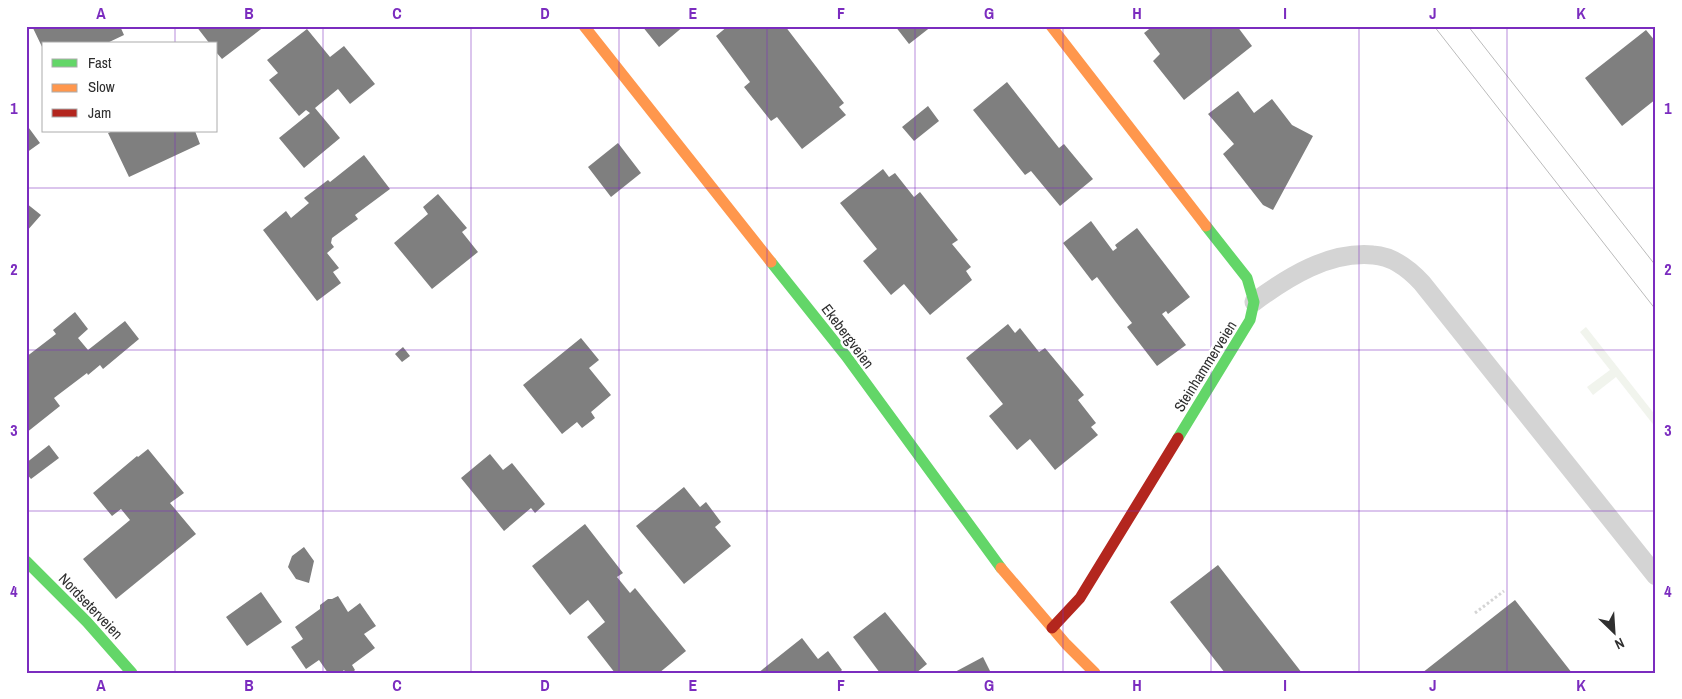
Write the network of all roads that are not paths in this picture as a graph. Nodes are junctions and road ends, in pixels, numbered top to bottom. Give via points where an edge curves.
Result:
1 (584, 26) edge
2 (1051, 26) edge
3 (1254, 302) junction
4 (26, 561) edge
5 (1656, 576) edge
6 (1052, 628) junction
7 (1066, 644) junction
8 (1065, 663) dead end
9 (132, 673) edge
10 (1095, 673) edge

1 - 6 street, Ekebergveien via 846,356 991,556
2 - 3 street via 1247,278
3 - 5 lane via 1288,279 1335,259 1374,255 1404,267 1422,283
3 - 6 street, Steinhammerveien via 1250,320 1080,598
4 - 9 street, Nordseterveien
6 - 7 street, Ekebergveien
7 - 8 street
7 - 10 street, Ekebergveien

